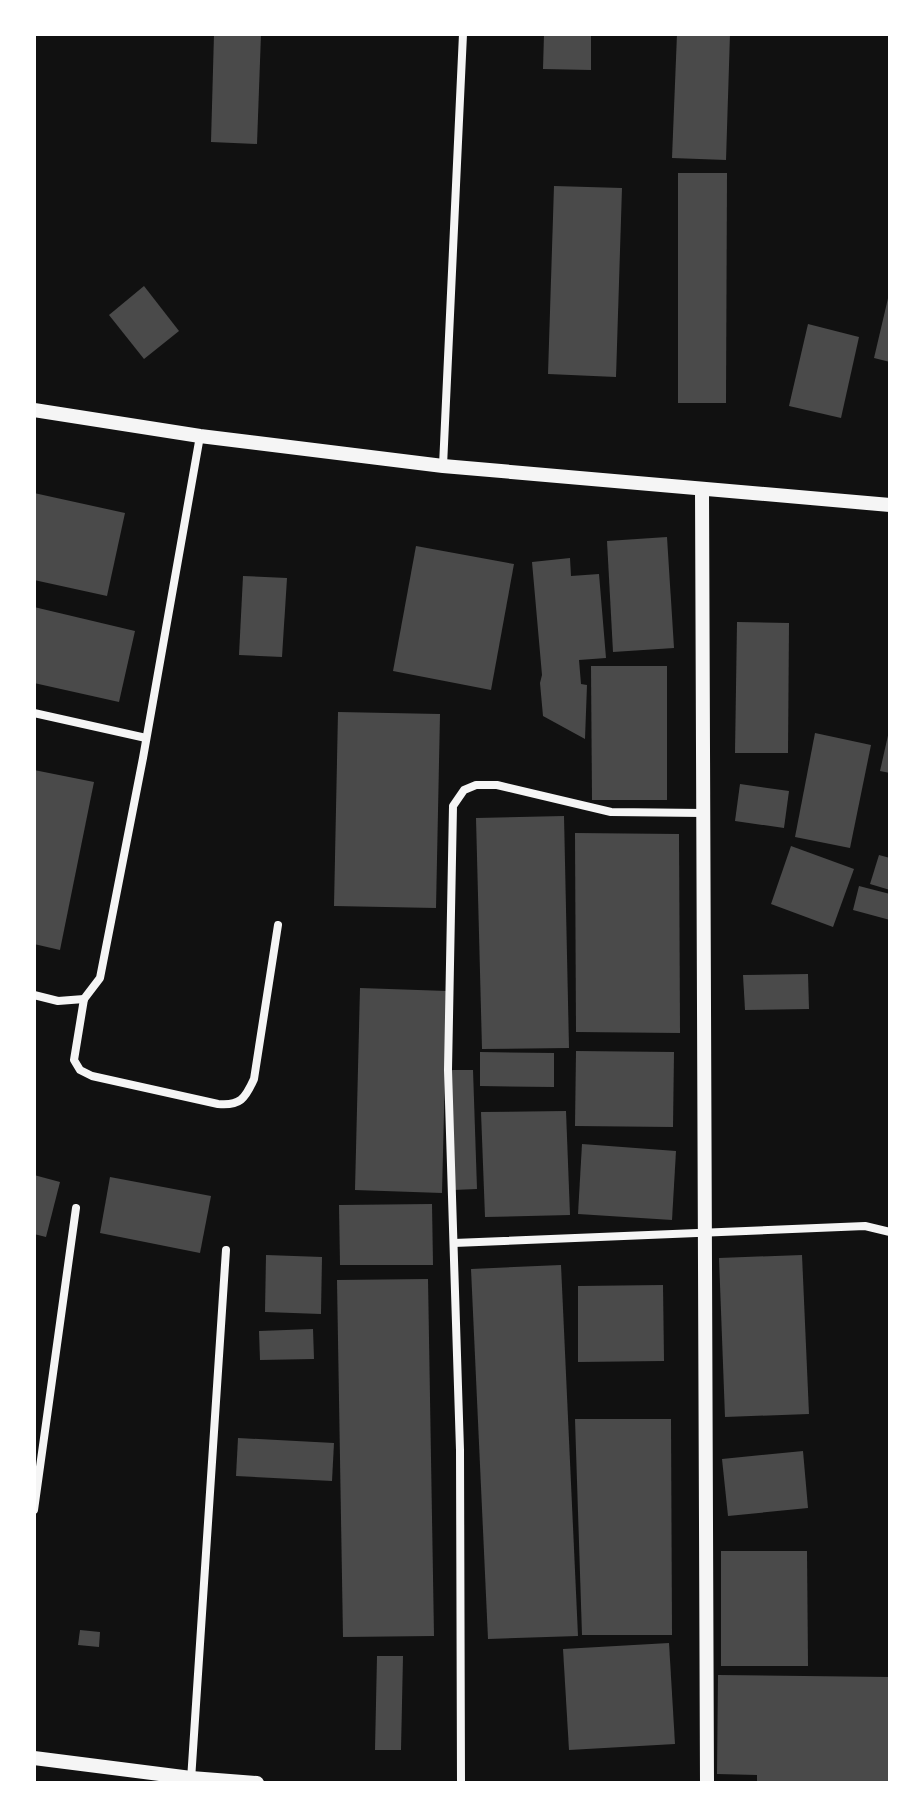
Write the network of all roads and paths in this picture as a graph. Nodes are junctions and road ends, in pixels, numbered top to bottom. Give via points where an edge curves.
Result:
1 (463, 34) edge
2 (34, 410) edge
3 (200, 436) junction
4 (443, 466) junction
5 (702, 489) junction
6 (890, 505) edge
7 (34, 713) edge
8 (146, 738) junction
9 (703, 813) junction
10 (278, 925) dead end
11 (34, 995) edge
12 (84, 999) junction
13 (76, 1208) dead end
14 (890, 1232) edge
15 (705, 1233) junction
16 (454, 1243) junction
17 (226, 1250) dead end
18 (34, 1510) edge
19 (34, 1758) edge
20 (191, 1781) edge
21 (257, 1783) edge
22 (461, 1783) edge
23 (707, 1783) edge

1 - 4 street
2 - 3 street
3 - 4 street
3 - 8 street
4 - 5 street
5 - 6 street
5 - 9 street
7 - 8 street
8 - 12 street via 100,978
9 - 15 street
9 - 16 street via 611,812 497,785 464,790 453,806 448,1070
10 - 12 street via 254,1079 247,1095 233,1105 80,1070 74,1060
11 - 12 street via 58,1001
13 - 18 street
14 - 15 street via 865,1226
15 - 16 street
15 - 23 street
16 - 22 street
17 - 20 street
19 - 20 street
20 - 21 street

